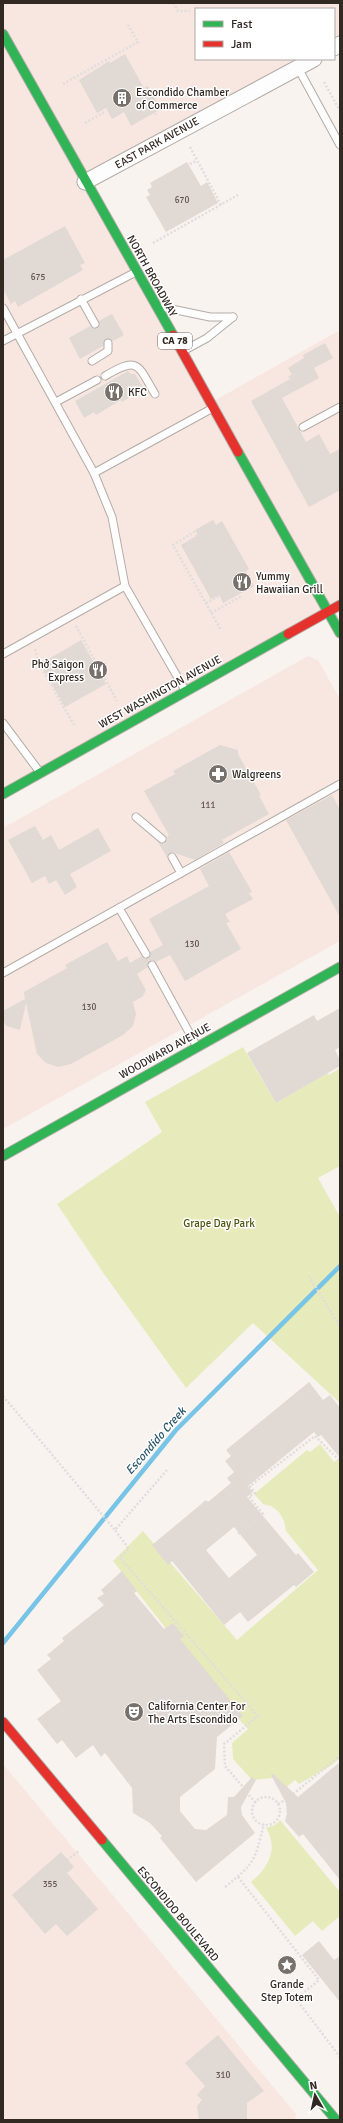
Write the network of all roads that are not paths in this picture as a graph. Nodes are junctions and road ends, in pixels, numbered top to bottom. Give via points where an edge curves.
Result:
1 (3, 34) edge
2 (312, 60) edge
3 (298, 68) junction
4 (340, 145) edge
5 (85, 182) junction
6 (136, 272) junction
7 (81, 300) junction
8 (155, 305) junction
9 (3, 308) edge
10 (95, 324) dead end
11 (17, 333) junction
12 (3, 341) edge
13 (108, 344) dead end
14 (181, 352) junction
15 (92, 361) dead end
16 (104, 376) dead end
17 (97, 380) dead end
18 (155, 394) dead end
19 (56, 402) junction
20 (340, 407) edge
21 (213, 408) junction
22 (303, 427) dead end
23 (94, 473) junction
24 (125, 586) junction
25 (340, 605) edge
26 (328, 612) junction
27 (340, 633) edge
28 (3, 654) edge
29 (186, 692) junction
30 (3, 723) edge
31 (40, 773) junction
32 (340, 784) edge
33 (3, 794) edge
34 (136, 817) dead end
35 (162, 839) dead end
36 (172, 857) dead end
37 (181, 873) junction
38 (119, 908) junction
39 (146, 954) dead end
40 (152, 965) dead end
41 (340, 967) edge
42 (3, 973) edge
43 (197, 1047) junction
44 (3, 1156) edge
45 (3, 1722) edge
46 (336, 2120) edge

1 - 5 main road, NORTH BROADWAY / CA 78
2 - 3 street, EAST PARK AVENUE
3 - 4 lane
3 - 5 street, EAST PARK AVENUE
5 - 6 main road, NORTH BROADWAY / CA 78
6 - 7 lane
6 - 8 main road, NORTH BROADWAY / CA 78
7 - 10 lane
7 - 11 lane
8 - 14 main road, NORTH BROADWAY / CA 78
8 - 14 lane via 210,316 233,317 207,338
9 - 11 lane
11 - 12 lane
11 - 19 lane
13 - 15 lane via 108,351
14 - 21 main road, NORTH BROADWAY / CA 78
16 - 18 lane via 125,365 135,365
17 - 19 lane
19 - 23 lane
20 - 22 lane
21 - 23 lane
21 - 26 main road, NORTH BROADWAY / CA 78
23 - 24 lane via 112,516
24 - 28 lane
24 - 29 lane
25 - 26 main road, WEST WASHINGTON AVENUE
26 - 27 main road, NORTH BROADWAY
26 - 29 main road, WEST WASHINGTON AVENUE
29 - 31 main road, WEST WASHINGTON AVENUE
30 - 31 lane
31 - 33 main road, WEST WASHINGTON AVENUE
32 - 37 lane
34 - 35 lane
36 - 37 lane
37 - 38 lane
38 - 39 lane
38 - 42 lane
40 - 43 lane
41 - 43 main road, WOODWARD AVENUE
43 - 44 main road, WOODWARD AVENUE
45 - 46 main road, ESCONDIDO BOULEVARD

